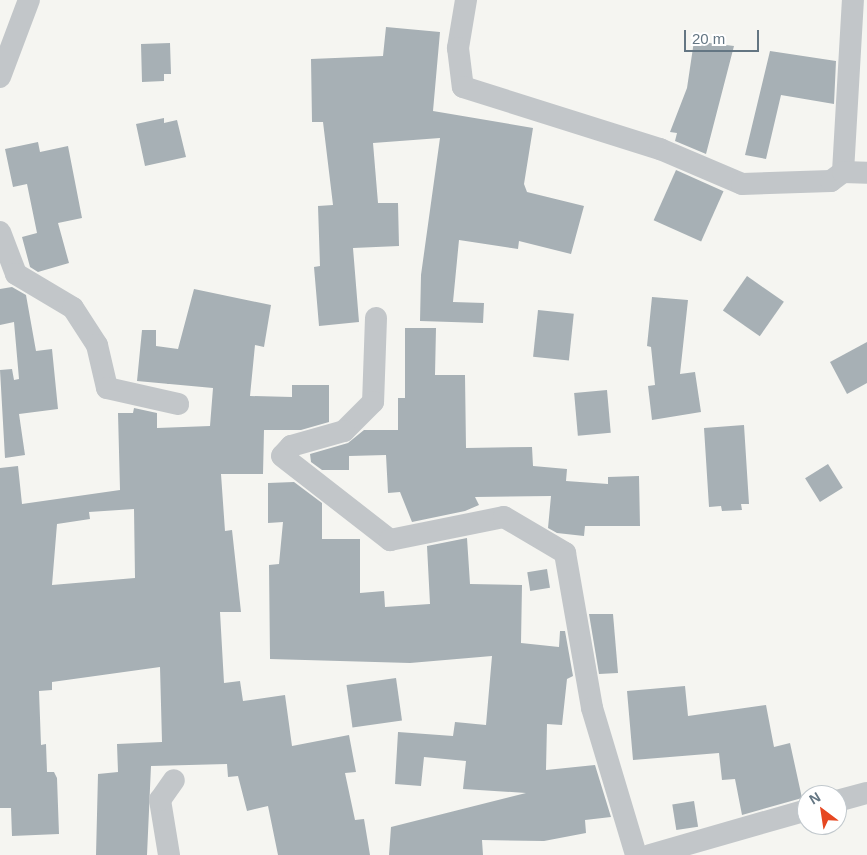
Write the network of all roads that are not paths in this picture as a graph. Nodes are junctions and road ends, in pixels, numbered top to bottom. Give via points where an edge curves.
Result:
1 (29, 0) edge
2 (466, 0) edge
3 (853, 0) edge
4 (0, 78) edge
5 (843, 172) junction
6 (867, 173) edge
7 (0, 232) edge
8 (376, 318) dead end
9 (178, 404) dead end
10 (174, 780) dead end
11 (867, 792) edge
12 (847, 798) edge
13 (797, 813) edge
14 (169, 855) edge
15 (636, 855) edge
16 (650, 855) edge

1 - 4 street
2 - 5 street via 458,48 463,88 660,149 742,184 831,181
3 - 5 street
5 - 6 street
7 - 9 street via 16,274 73,308 97,345 107,388
8 - 15 street via 373,402 344,430 290,446 282,456 390,540 504,517 565,553 592,708
10 - 14 street via 160,800
11 - 12 street
13 - 16 street

